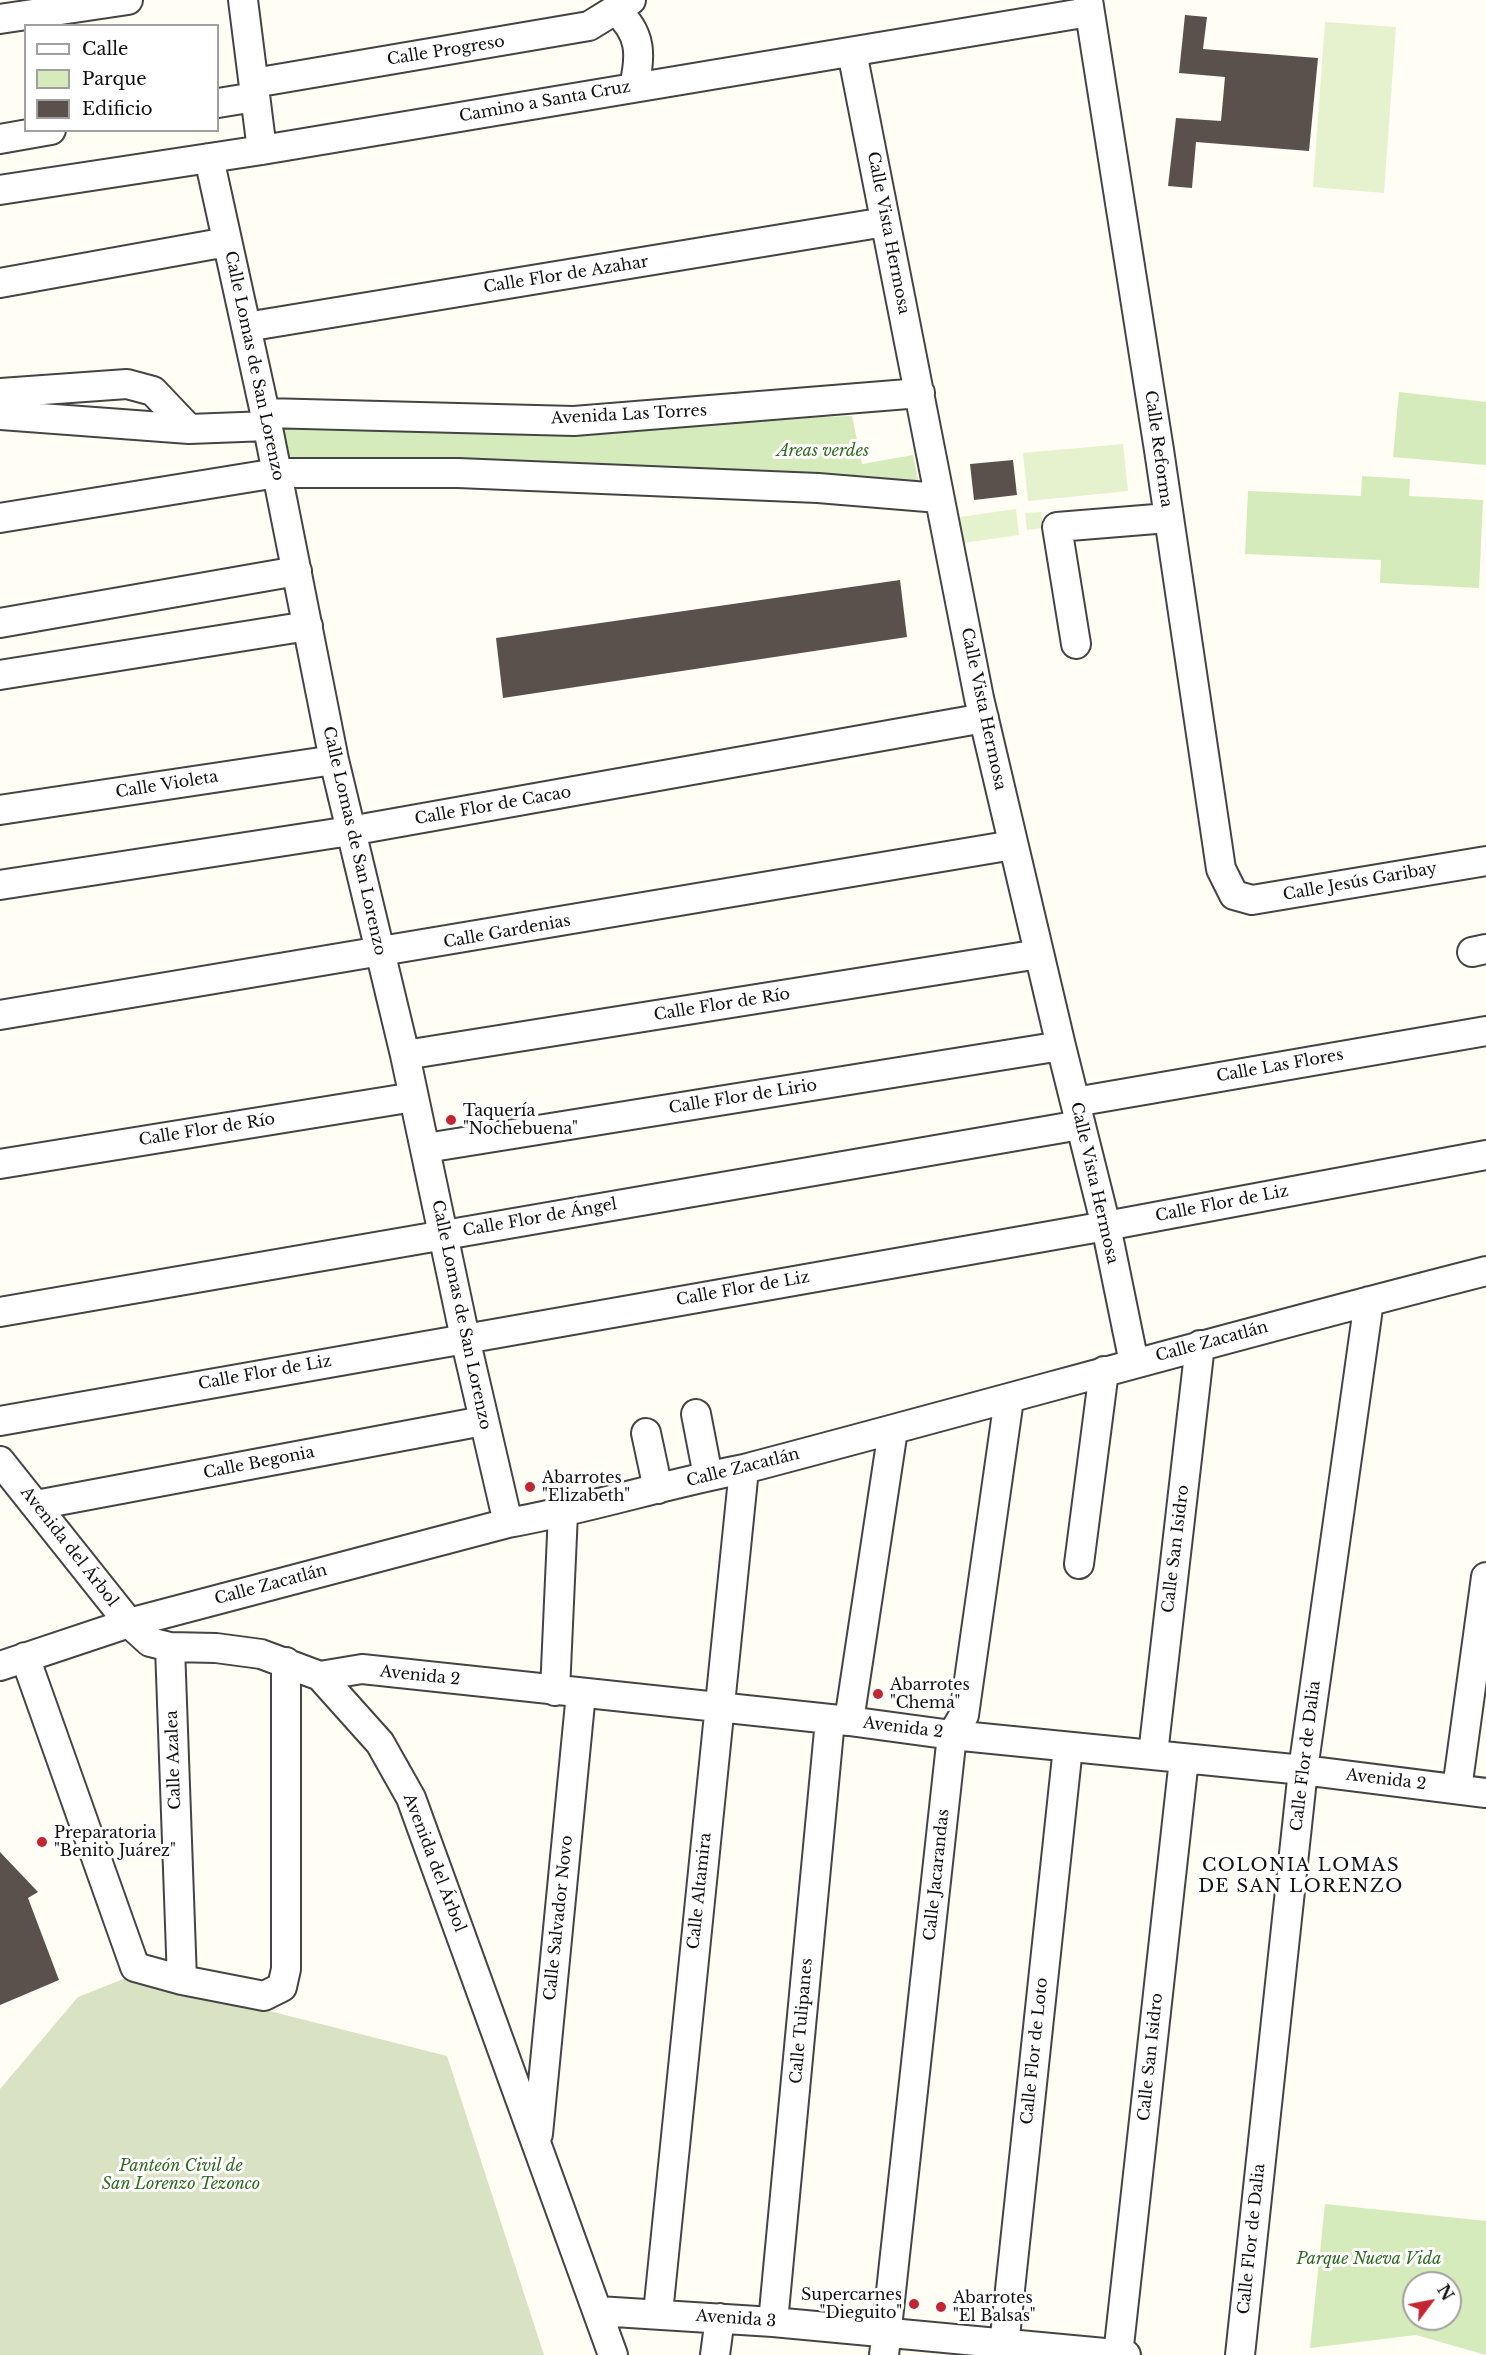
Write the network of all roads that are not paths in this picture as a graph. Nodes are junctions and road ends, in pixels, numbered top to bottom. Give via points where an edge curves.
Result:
1 (128, 0) edge
2 (243, 0) edge
3 (624, 5) edge
4 (1088, 6) edge
5 (0, 20) edge
6 (852, 52) junction
7 (634, 87) junction
8 (254, 90) junction
9 (219, 103) edge
10 (40, 132) edge
11 (0, 139) edge
12 (262, 150) junction
13 (209, 158) junction
14 (0, 190) edge
15 (885, 222) junction
16 (227, 242) junction
17 (0, 283) edge
18 (246, 327) junction
19 (0, 393) edge
20 (920, 393) junction
21 (0, 415) edge
22 (266, 419) junction
23 (189, 429) junction
24 (277, 473) junction
25 (939, 498) junction
26 (0, 518) edge
27 (1168, 518) junction
28 (297, 571) junction
29 (0, 623) edge
30 (308, 626) junction
31 (1076, 644) dead end
32 (0, 675) edge
33 (984, 718) junction
34 (334, 760) junction
35 (0, 810) edge
36 (350, 831) junction
37 (1013, 845) junction
38 (1486, 861) edge
39 (0, 885) edge
40 (1234, 895) joint
41 (380, 953) junction
42 (1039, 954) junction
43 (0, 1016) edge
44 (1486, 1030) edge
45 (1060, 1046) junction
46 (405, 1055) junction
47 (414, 1097) junction
48 (1078, 1114) junction
49 (426, 1148) junction
50 (1486, 1155) edge
51 (0, 1164) edge
52 (1106, 1226) junction
53 (442, 1235) junction
54 (1486, 1271) edge
55 (1369, 1301) junction
56 (0, 1312) edge
57 (465, 1338) junction
58 (1200, 1345) junction
59 (1134, 1363) junction
60 (1104, 1371) junction
61 (1009, 1399) junction
62 (696, 1414) dead end
63 (0, 1421) edge
64 (483, 1421) junction
65 (893, 1430) junction
66 (646, 1433) dead end
67 (0, 1461) edge
68 (744, 1469) junction
69 (708, 1476) junction
70 (658, 1490) junction
71 (36, 1505) junction
72 (563, 1513) junction
73 (508, 1523) junction
74 (1079, 1564) dead end
75 (1486, 1576) edge
76 (129, 1623) junction
77 (170, 1647) junction
78 (13, 1661) edge
79 (286, 1662) junction
80 (320, 1676) junction
81 (568, 1692) junction
82 (719, 1708) junction
83 (840, 1720) junction
84 (952, 1735) junction
85 (1068, 1747) junction
86 (1153, 1754) junction
87 (1184, 1759) junction
88 (1303, 1770) junction
89 (1457, 1789) junction
90 (1486, 1793) edge
91 (182, 1980) junction
92 (537, 2142) junction
93 (598, 2311) junction
94 (658, 2313) junction
95 (720, 2318) junction
96 (773, 2322) junction
97 (885, 2344) edge
98 (1003, 2349) edge
99 (613, 2355) edge
100 (715, 2355) edge
101 (1118, 2355) edge
102 (1126, 2355) edge
103 (1240, 2355) edge

1 - 5 street
2 - 8 street
3 - 7 street via 638,42 639,67
3 - 8 street, Calle Progreso via 589,26
4 - 6 street, Camino a Santa Cruz
4 - 27 street, Calle Reforma
6 - 7 street, Camino a Santa Cruz
6 - 15 street, Calle Vista Hermosa
7 - 12 street, Camino a Santa Cruz
8 - 9 street, Calle Progreso
8 - 12 street
10 - 11 street
12 - 13 street, Camino a Santa Cruz
13 - 14 street, Camino a Santa Cruz
13 - 16 street, Calle Lomas de San Lorenzo
15 - 18 street, Calle Flor de Azahar
15 - 20 street, Calle Vista Hermosa
16 - 17 street
16 - 18 street, Calle Lomas de San Lorenzo
18 - 22 street, Calle Lomas de San Lorenzo
19 - 23 street via 127,384 153,391
20 - 22 street, Avenida Las Torres via 574,421
20 - 25 street, Calle Vista Hermosa
21 - 23 street, Avenida Las Torres
22 - 23 street, Avenida Las Torres
22 - 24 street, Calle Lomas de San Lorenzo
24 - 25 street via 458,473 795,487
24 - 26 street
24 - 28 street, Calle Lomas de San Lorenzo
25 - 33 street, Calle Vista Hermosa
27 - 31 street via 1057,527
27 - 40 street, Calle Reforma via 1221,869
28 - 29 street
28 - 30 street, Calle Lomas de San Lorenzo
30 - 32 street
30 - 34 street, Calle Lomas de San Lorenzo
33 - 36 street, Calle Flor de Cacao
33 - 37 street, Calle Vista Hermosa
34 - 35 street, Calle Violeta
34 - 36 street, Calle Lomas de San Lorenzo
36 - 39 street, Calle Flor de Cacao
36 - 41 street, Calle Lomas de San Lorenzo
37 - 41 street, Calle Gardenias
37 - 42 street, Calle Vista Hermosa
38 - 40 street, Calle Jesús Garibay via 1252,900
41 - 43 street, Calle Gardenias
41 - 46 street, Calle Lomas de San Lorenzo
42 - 45 street, Calle Vista Hermosa
42 - 46 street, Calle Flor de Río
44 - 48 street, Calle Las Flores
45 - 48 street, Calle Vista Hermosa
45 - 49 street, Calle Flor de Lirio
46 - 47 street, Calle Lomas de San Lorenzo
47 - 49 street, Calle Lomas de San Lorenzo
47 - 51 street, Calle Flor de Río
48 - 52 street, Calle Vista Hermosa
48 - 53 street, Calle Flor de Ángel
49 - 53 street, Calle Lomas de San Lorenzo
50 - 52 street, Calle Flor de Liz
52 - 57 street, Calle Flor de Liz
52 - 59 street, Calle Vista Hermosa
53 - 56 street, Calle Flor de Ángel
53 - 57 street, Calle Lomas de San Lorenzo
54 - 55 street, Calle Zacatlán
55 - 58 street, Calle Zacatlán
55 - 88 street, Calle Flor de Dalia
57 - 63 street, Calle Flor de Liz
57 - 64 street, Calle Lomas de San Lorenzo
58 - 59 street, Calle Zacatlán
58 - 86 street, Calle San Isidro
59 - 60 street, Calle Zacatlán
60 - 61 street, Calle Zacatlán
60 - 74 street
61 - 65 street, Calle Zacatlán
61 - 84 street, Calle Jacarandas via 964,1715
62 - 69 street
64 - 71 street, Calle Begonia
64 - 73 street, Calle Lomas de San Lorenzo
65 - 68 street, Calle Zacatlán
65 - 83 street, Calle Tulipanes
66 - 70 street
67 - 71 street, Avenida del Árbol
68 - 69 street, Calle Zacatlán
68 - 82 street, Calle Altamira
69 - 70 street, Calle Zacatlán
70 - 72 street, Calle Zacatlán
71 - 76 street, Avenida del Árbol
72 - 73 street, Calle Zacatlán
72 - 81 street, Calle Salvador Novo
73 - 76 street, Calle Zacatlán
75 - 89 street
76 - 77 street, Avenida del Árbol via 150,1642
76 - 78 street, Calle Zacatlán
77 - 79 street, Avenida del Árbol via 216,1648
77 - 91 street, Calle Azalea
78 - 91 street via 135,1967
79 - 80 street, Avenida del Árbol
79 - 91 street via 286,1969 282,1988 264,1996
80 - 81 street, Avenida 2 via 362,1670
80 - 92 street, Avenida del Árbol via 380,1743 411,1798
81 - 82 street, Avenida 2
81 - 92 street, Calle Salvador Novo
82 - 83 street, Avenida 2
82 - 94 street, Calle Altamira
83 - 84 street, Avenida 2
83 - 96 street, Calle Tulipanes
84 - 85 street, Avenida 2
84 - 97 street, Calle Jacarandas
85 - 86 street, Avenida 2
85 - 98 street, Calle Flor de Loto
86 - 87 street, Avenida 2
87 - 88 street, Avenida 2
87 - 101 street, Calle San Isidro
88 - 89 street, Avenida 2
88 - 103 street, Calle Flor de Dalia
89 - 90 street, Avenida 2
92 - 93 street, Avenida del Árbol
93 - 94 street, Avenida 3
93 - 99 street, Avenida del Árbol
94 - 95 street, Avenida 3
95 - 96 street, Avenida 3
95 - 100 street
96 - 97 street, Avenida 3
97 - 98 street, Avenida 3
98 - 101 street, Avenida 3
101 - 102 street, Avenida 3

